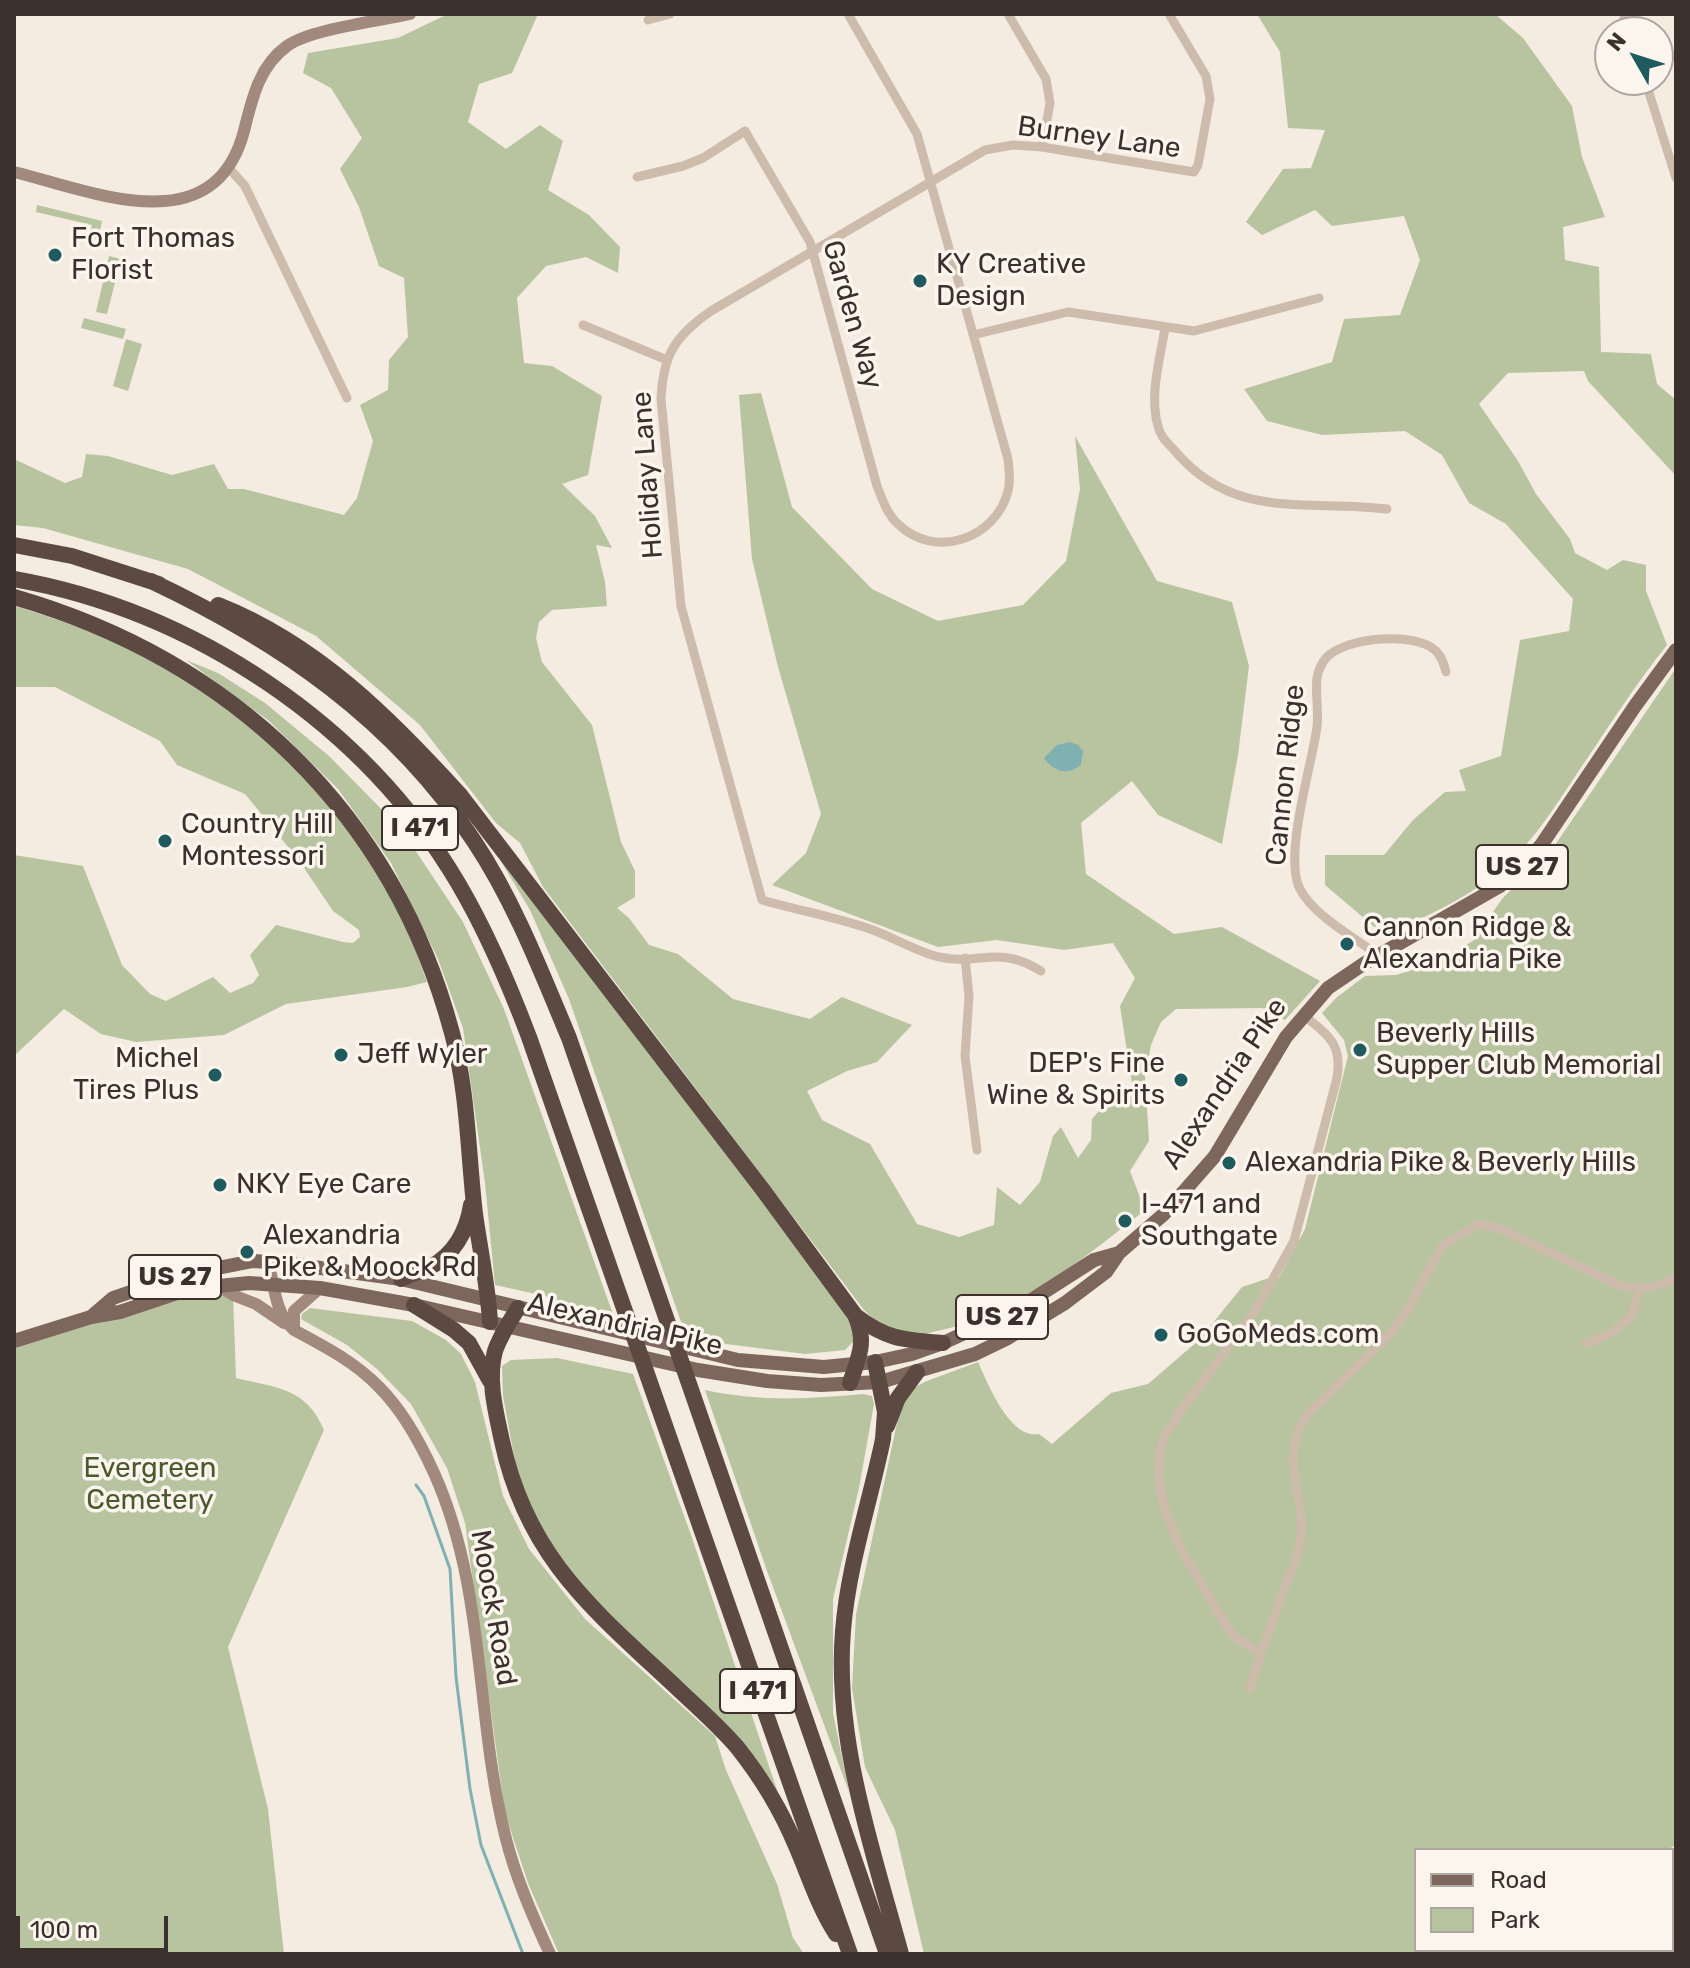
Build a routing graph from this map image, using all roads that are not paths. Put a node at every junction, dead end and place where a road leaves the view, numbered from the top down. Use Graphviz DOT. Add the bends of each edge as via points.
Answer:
graph roads {
  1 [pos="410,14"];
  2 [pos="670,14"];
  3 [pos="848,14"];
  4 [pos="1008,14"];
  5 [pos="1169,14"];
  6 [pos="648,20"];
  7 [pos="1650,96"];
  8 [pos="1042,147"];
  9 [pos="228,167"];
  10 [pos="14,172"];
  11 [pos="637,177"];
  12 [pos="1676,178"];
  13 [pos="932,181"];
  14 [pos="812,253"];
  15 [pos="1319,298"];
  16 [pos="583,325"];
  17 [pos="1165,328"];
  18 [pos="973,335"];
  19 [pos="667,360"];
  20 [pos="347,398"];
  21 [pos="1387,509"];
  22 [pos="14,545"];
  23 [pos="14,579"];
  24 [pos="151,581"];
  25 [pos="14,597"];
  26 [pos="1676,650"];
  27 [pos="1446,672"];
  28 [pos="1378,955"];
  29 [pos="965,958"];
  30 [pos="1041,971"];
  31 [pos="1303,1015"];
  32 [pos="977,1150"];
  33 [pos="473,1192"];
  34 [pos="1119,1253"];
  35 [pos="268,1262"];
  36 [pos="284,1263"];
  37 [pos="1676,1278"];
  38 [pos="401,1279"];
  39 [pos="274,1284"];
  40 [pos="217,1285"];
  41 [pos="320,1288"];
  42 [pos="1639,1289"];
  43 [pos="489,1301"];
  44 [pos="414,1305"];
  45 [pos="518,1308"];
  46 [pos="855,1315"];
  47 [pos="91,1317"];
  48 [pos="490,1322"];
  49 [pos="508,1326"];
  50 [pos="294,1330"];
  51 [pos="14,1341"];
  52 [pos="943,1343"];
  53 [pos="1586,1343"];
  54 [pos="875,1362"];
  55 [pos="856,1364"];
  56 [pos="917,1372"];
  57 [pos="880,1382"];
  58 [pos="850,1383"];
  59 [pos="493,1387"];
  60 [pos="883,1439"];
  61 [pos="1260,1653"];
  62 [pos="1250,1689"];
  63 [pos="550,1954"];
  64 [pos="849,1954"];
  65 [pos="887,1954"];
  66 [pos="901,1954"];
  1 -- 9 [label="main road" via="306,36 279,52 259,80 240,146"];
  2 -- 6 [label="street"];
  3 -- 13 [label="street" via="917,134"];
  4 -- 8 [label="street" via="1046,79 1050,103"];
  5 -- 8 [label="street, Burney Lane" via="1206,76 1210,99 1194,172"];
  7 -- 12 [label="street"];
  8 -- 13 [label="street, Burney Lane" via="985,150"];
  9 -- 10 [label="main road" via="202,190 164,203 135,202"];
  9 -- 20 [label="street" via="245,186"];
  11 -- 14 [label="street, Garden Way" via="703,158 745,131"];
  13 -- 14 [label="street, Holiday Lane"];
  13 -- 18 [label="street"];
  14 -- 18 [label="street, Garden Way" via="877,486 901,526 942,543 989,526 1009,489 1008,459"];
  14 -- 19 [label="street, Holiday Lane" via="696,322"];
  15 -- 17 [label="street" via="1207,329"];
  16 -- 19 [label="street"];
  17 -- 18 [label="street" via="1068,312"];
  17 -- 21 [label="street" via="1154,398 1157,424 1190,468 1237,495 1267,504"];
  19 -- 29 [label="street, Holiday Lane" via="661,399 681,606 762,900 869,929 936,956"];
  22 -- 24 [label="highway, I 471" via="72,556"];
  23 -- 64 [label="highway, I 471" via="90,597 173,630 296,703 382,783 456,879 488,937 529,1037"];
  24 -- 46 [label="highway" via="269,629 365,697 406,735 461,796"];
  24 -- 65 [label="highway, I 471" via="267,642 329,685 392,741 474,842 538,961"];
  25 -- 33 [label="highway" via="99,626 203,682 271,733 347,816 394,886 440,991 453,1037"];
  26 -- 28 [label="main road, Alexandria Pike / US 27" via="1520,869 1500,886"];
  27 -- 28 [label="street, Cannon Ridge" via="1436,651 1415,640 1377,640 1340,647 1327,657 1317,678 1317,722 1296,876 1312,903"];
  28 -- 31 [label="main road, Alexandria Pike / US 27" via="1328,988"];
  29 -- 30 [label="street" via="1015,957"];
  29 -- 32 [label="street" via="965,1056"];
  31 -- 34 [label="main road, Alexandria Pike / US 27" via="1215,1156 1164,1214"];
  31 -- 61 [label="street" via="1328,1035 1339,1058 1297,1235 1255,1311 1164,1437 1158,1475 1179,1545 1209,1600 1238,1639"];
  33 -- 38 [label="highway" via="469,1220 447,1256"];
  33 -- 43 [label="highway"];
  34 -- 52 [label="main road, Alexandria Pike / US 27" via="1094,1260 1019,1308"];
  34 -- 56 [label="main road, Alexandria Pike / US 27" via="1106,1272 1025,1328 975,1354"];
  35 -- 36 [label="main road, Alexandria Pike / US 27"];
  35 -- 39 [label="main road"];
  35 -- 47 [label="main road, Alexandria Pike / US 27" via="177,1276 113,1298"];
  36 -- 38 [label="main road, Alexandria Pike / US 27"];
  36 -- 39 [label="main road"];
  37 -- 42 [label="street"];
  38 -- 43 [label="main road, Alexandria Pike / US 27"];
  39 -- 40 [label="main road, Alexandria Pike / US 27"];
  39 -- 41 [label="main road, Alexandria Pike / US 27"];
  39 -- 50 [label="main road" via="278,1310"];
  40 -- 47 [label="main road, Alexandria Pike / US 27"];
  40 -- 50 [label="main road, Moock Road"];
  41 -- 44 [label="main road, Alexandria Pike / US 27"];
  41 -- 50 [label="main road" via="294,1311"];
  42 -- 53 [label="street" via="1632,1316 1610,1334"];
  42 -- 61 [label="street" via="1621,1286 1498,1228 1478,1224 1442,1246 1392,1332 1304,1418 1295,1436 1291,1458 1302,1519 1299,1547"];
  43 -- 45 [label="main road, Alexandria Pike / US 27"];
  43 -- 48 [label="highway"];
  44 -- 48 [label="main road, Alexandria Pike / US 27"];
  44 -- 59 [label="highway" via="469,1343"];
  45 -- 49 [label="highway"];
  45 -- 55 [label="main road, Alexandria Pike / US 27" via="738,1360 795,1366"];
  46 -- 52 [label="highway" via="891,1338"];
  46 -- 55 [label="highway" via="862,1331"];
  47 -- 51 [label="main road, Alexandria Pike / US 27"];
  48 -- 49 [label="main road, Alexandria Pike / US 27"];
  49 -- 58 [label="main road, Alexandria Pike / US 27" via="714,1373 821,1385"];
  49 -- 59 [label="highway" via="496,1347"];
  50 -- 63 [label="main road, Moock Road" via="380,1388 418,1440 448,1503 465,1565 505,1833"];
  52 -- 54 [label="main road, Alexandria Pike / US 27"];
  54 -- 55 [label="main road, Alexandria Pike / US 27"];
  54 -- 57 [label="highway"];
  55 -- 58 [label="highway"];
  56 -- 57 [label="main road, Alexandria Pike / US 27"];
  56 -- 60 [label="highway" via="898,1398"];
  57 -- 58 [label="main road, Alexandria Pike / US 27"];
  57 -- 60 [label="highway"];
  59 -- 64 [label="highway" via="507,1464 539,1541 570,1583 743,1756 782,1814 821,1910"];
  60 -- 66 [label="highway" via="844,1617 843,1691 853,1769"];
  61 -- 62 [label="street"];
}
